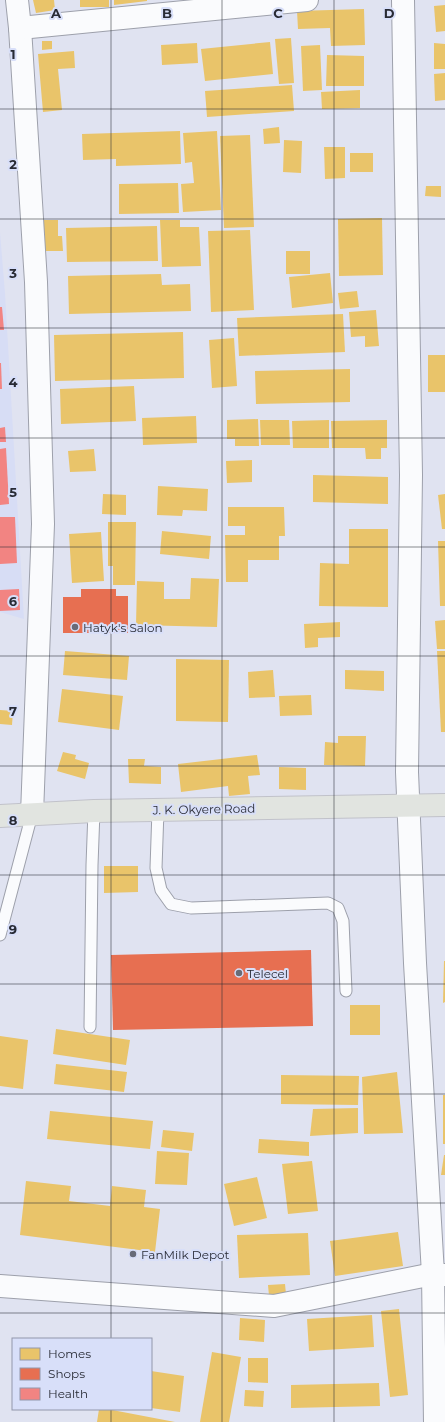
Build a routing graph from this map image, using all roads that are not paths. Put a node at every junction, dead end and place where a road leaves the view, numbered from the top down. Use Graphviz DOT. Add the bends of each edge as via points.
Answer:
graph roads {
  1 [pos="17,0"];
  2 [pos="307,0"];
  3 [pos="403,0"];
  4 [pos="20,28"];
  5 [pos="445,805"];
  6 [pos="408,806"];
  7 [pos="158,810"];
  8 [pos="94,811"];
  9 [pos="32,814"];
  10 [pos="0,816"];
  11 [pos="0,935"];
  12 [pos="346,991"];
  13 [pos="90,1027"];
  14 [pos="439,1274"];
  15 [pos="0,1286"];
  16 [pos="435,1422"];
  1 -- 4 [label="street"];
  2 -- 4 [label="street"];
  3 -- 6 [label="street" via="411,475 406,772"];
  4 -- 9 [label="street" via="36,282 43,524"];
  5 -- 6 [label="main road, J. K. Okyere Road"];
  6 -- 7 [label="main road, J. K. Okyere Road"];
  6 -- 14 [label="street" via="415,963"];
  7 -- 8 [label="main road, J. K. Okyere Road"];
  7 -- 12 [label="lane" via="156,868 161,890 171,904 191,908 328,903 338,908 343,921"];
  8 -- 9 [label="main road, J. K. Okyere Road"];
  8 -- 13 [label="lane"];
  9 -- 10 [label="main road, J. K. Okyere Road"];
  9 -- 11 [label="lane"];
  14 -- 15 [label="street" via="274,1306"];
  14 -- 16 [label="street"];
}
